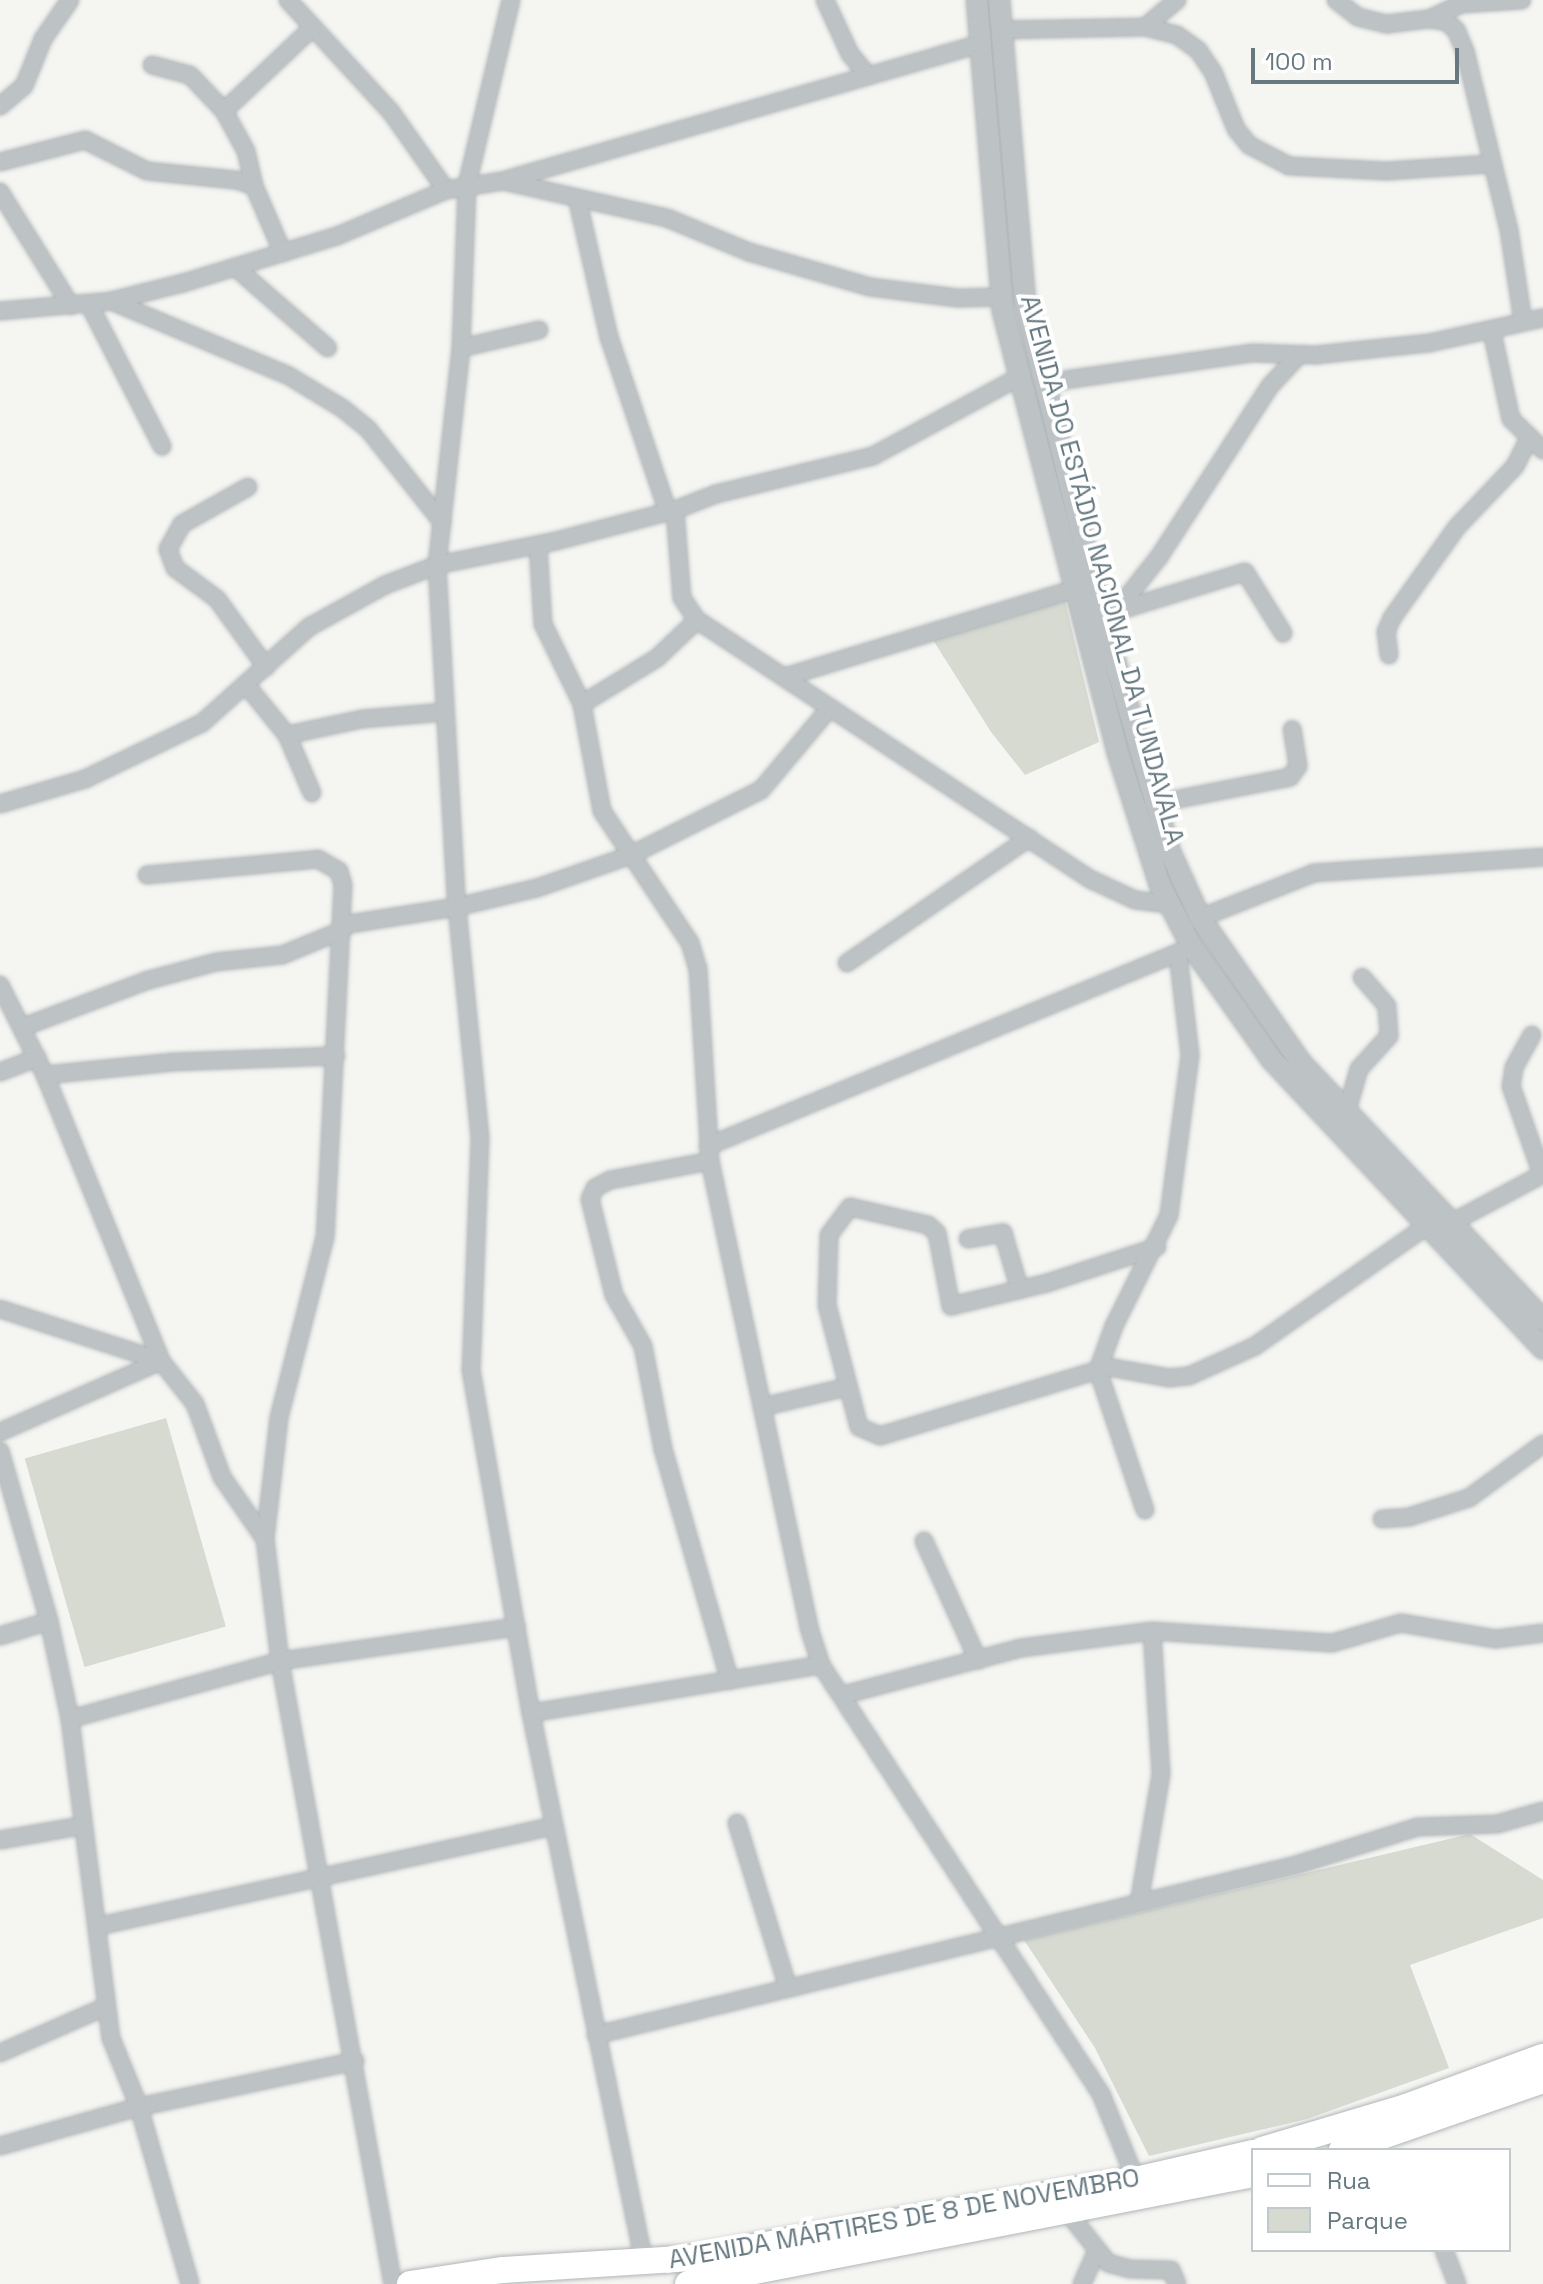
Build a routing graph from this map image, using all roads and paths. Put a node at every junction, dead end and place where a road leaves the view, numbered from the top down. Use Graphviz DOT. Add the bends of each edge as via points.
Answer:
graph roads {
  1 [pos="70,0"];
  2 [pos="288,0"];
  3 [pos="511,0"];
  4 [pos="825,0"];
  5 [pos="977,0"];
  6 [pos="999,0"];
  7 [pos="1177,0"];
  8 [pos="1336,0"];
  9 [pos="1521,0"];
  10 [pos="1429,19"];
  11 [pos="313,27"];
  12 [pos="1145,27"];
  13 [pos="1001,30"];
  14 [pos="981,44"];
  15 [pos="152,65"];
  16 [pos="867,74"];
  17 [pos="0,106"];
  18 [pos="224,111"];
  19 [pos="0,162"];
  20 [pos="1490,164"];
  21 [pos="502,181"];
  22 [pos="467,185"];
  23 [pos="254,186"];
  24 [pos="446,190"];
  25 [pos="0,192"];
  26 [pos="578,202"];
  27 [pos="283,253"];
  28 [pos="235,267"];
  29 [pos="1001,297"];
  30 [pos="111,301"];
  31 [pos="89,304"];
  32 [pos="71,306"];
  33 [pos="0,311"];
  34 [pos="1543,318"];
  35 [pos="1523,322"];
  36 [pos="539,330"];
  37 [pos="1492,332"];
  38 [pos="328,348"];
  39 [pos="461,348"];
  40 [pos="1298,356"];
  41 [pos="1019,377"];
  42 [pos="1044,383"];
  43 [pos="1528,440"];
  44 [pos="162,446"];
  45 [pos="1543,450"];
  46 [pos="248,487"];
  47 [pos="671,511"];
  48 [pos="442,522"];
  49 [pos="538,545"];
  50 [pos="437,565"];
  51 [pos="1074,589"];
  52 [pos="1109,614"];
  53 [pos="697,620"];
  54 [pos="1283,633"];
  55 [pos="1389,655"];
  56 [pos="266,667"];
  57 [pos="788,676"];
  58 [pos="247,686"];
  59 [pos="582,704"];
  60 [pos="829,709"];
  61 [pos="445,712"];
  62 [pos="1292,729"];
  63 [pos="287,735"];
  64 [pos="312,793"];
  65 [pos="0,804"];
  66 [pos="1153,804"];
  67 [pos="1029,838"];
  68 [pos="631,855"];
  69 [pos="1543,857"];
  70 [pos="147,875"];
  71 [pos="1168,904"];
  72 [pos="457,907"];
  73 [pos="1200,918"];
  74 [pos="343,927"];
  75 [pos="1185,950"];
  76 [pos="847,963"];
  77 [pos="1362,977"];
  78 [pos="0,985"];
  79 [pos="23,1027"];
  80 [pos="1532,1035"];
  81 [pos="336,1056"];
  82 [pos="37,1058"];
  83 [pos="0,1072"];
  84 [pos="45,1075"];
  85 [pos="1346,1114"];
  86 [pos="709,1153"];
  87 [pos="1542,1174"];
  88 [pos="1451,1223"];
  89 [pos="1425,1227"];
  90 [pos="968,1239"];
  91 [pos="1157,1247"];
  92 [pos="1020,1290"];
  93 [pos="0,1309"];
  94 [pos="1543,1320"];
  95 [pos="1543,1349"];
  96 [pos="161,1361"];
  97 [pos="1098,1370"];
  98 [pos="847,1387"];
  99 [pos="762,1407"];
  100 [pos="0,1432"];
  101 [pos="1543,1444"];
  102 [pos="0,1451"];
  103 [pos="1145,1510"];
  104 [pos="1382,1519"];
  105 [pos="265,1539"];
  106 [pos="924,1541"];
  107 [pos="49,1621"];
  108 [pos="517,1627"];
  109 [pos="1152,1631"];
  110 [pos="1543,1633"];
  111 [pos="0,1636"];
  112 [pos="978,1660"];
  113 [pos="280,1661"];
  114 [pos="821,1665"];
  115 [pos="730,1681"];
  116 [pos="843,1695"];
  117 [pos="531,1713"];
  118 [pos="70,1719"];
  119 [pos="1543,1811"];
  120 [pos="737,1823"];
  121 [pos="80,1826"];
  122 [pos="554,1826"];
  123 [pos="0,1840"];
  124 [pos="321,1874"];
  125 [pos="1139,1903"];
  126 [pos="99,1926"];
  127 [pos="1002,1936"];
  128 [pos="788,1988"];
  129 [pos="105,2007"];
  130 [pos="596,2035"];
  131 [pos="0,2053"];
  132 [pos="1543,2057"];
  133 [pos="355,2061"];
  134 [pos="1543,2080"];
  135 [pos="139,2107"];
  136 [pos="0,2146"];
  137 [pos="1269,2148"];
  138 [pos="1356,2148"];
  139 [pos="1251,2153"];
  140 [pos="1251,2174"];
  141 [pos="1136,2180"];
  142 [pos="1068,2213"];
  143 [pos="1097,2251"];
  144 [pos="1445,2252"];
  145 [pos="644,2262"];
  146 [pos="503,2270"];
  147 [pos="770,2276"];
  148 [pos="190,2284"];
  149 [pos="393,2284"];
  150 [pos="410,2284"];
  151 [pos="475,2284"];
  152 [pos="688,2284"];
  153 [pos="1082,2284"];
  154 [pos="1177,2284"];
  155 [pos="1457,2284"];
  1 -- 17 [label="street" via="43,39 24,86"];
  2 -- 11 [label="street"];
  3 -- 22 [label="street"];
  4 -- 16 [label="street" via="850,54"];
  5 -- 14 [label="street, AVENIDA DO ESTÁDIO NACIONAL DA TUNDAVALA"];
  6 -- 13 [label="street, AVENIDA DO ESTÁDIO NACIONAL DA TUNDAVALA"];
  7 -- 12 [label="street"];
  8 -- 10 [label="street" via="1372,23"];
  9 -- 10 [label="street" via="1461,4"];
  10 -- 20 [label="street" via="1445,21 1461,40"];
  11 -- 18 [label="street"];
  11 -- 24 [label="street" via="391,112"];
  12 -- 13 [label="street"];
  12 -- 20 [label="street" via="1177,35 1198,50 1236,129 1269,159 1319,170"];
  13 -- 42 [label="street, AVENIDA DO ESTÁDIO NACIONAL DA TUNDAVALA" via="1025,301"];
  14 -- 16 [label="street"];
  14 -- 29 [label="street, AVENIDA DO ESTÁDIO NACIONAL DA TUNDAVALA"];
  15 -- 18 [label="street" via="190,75"];
  16 -- 21 [label="street"];
  18 -- 23 [label="street" via="246,151"];
  19 -- 23 [label="street" via="85,140 147,171"];
  20 -- 35 [label="street" via="1509,230"];
  21 -- 22 [label="street"];
  21 -- 26 [label="street"];
  22 -- 24 [label="street"];
  22 -- 39 [label="street"];
  23 -- 27 [label="street"];
  24 -- 27 [label="street"];
  25 -- 32 [label="street"];
  26 -- 29 [label="street" via="667,218 749,252 870,287 957,298"];
  26 -- 47 [label="street" via="609,337"];
  27 -- 28 [label="street"];
  28 -- 30 [label="street"];
  28 -- 38 [label="street"];
  29 -- 41 [label="street, AVENIDA DO ESTÁDIO NACIONAL DA TUNDAVALA"];
  30 -- 31 [label="street"];
  30 -- 48 [label="street" via="289,376 342,408 368,429"];
  31 -- 32 [label="street"];
  31 -- 44 [label="street"];
  32 -- 33 [label="street"];
  34 -- 35 [label="street"];
  35 -- 37 [label="street"];
  36 -- 39 [label="street"];
  37 -- 40 [label="street"];
  37 -- 43 [label="street" via="1504,402"];
  39 -- 48 [label="street"];
  40 -- 42 [label="street" via="1253,353"];
  40 -- 52 [label="street" via="1270,386 1159,557"];
  41 -- 47 [label="street" via="873,456 716,494"];
  41 -- 51 [label="street, AVENIDA DO ESTÁDIO NACIONAL DA TUNDAVALA"];
  42 -- 52 [label="street, AVENIDA DO ESTÁDIO NACIONAL DA TUNDAVALA"];
  43 -- 45 [label="street"];
  43 -- 55 [label="street" via="1515,466 1457,527 1392,618 1386,632"];
  46 -- 56 [label="street" via="182,524 168,549 175,568 217,599"];
  47 -- 49 [label="street"];
  47 -- 53 [label="street" via="682,598"];
  48 -- 50 [label="street"];
  49 -- 50 [label="street"];
  49 -- 59 [label="street" via="543,624"];
  50 -- 56 [label="street" via="385,585 309,627"];
  50 -- 61 [label="street"];
  51 -- 57 [label="street"];
  51 -- 71 [label="street, AVENIDA DO ESTÁDIO NACIONAL DA TUNDAVALA" via="1130,796"];
  52 -- 54 [label="street" via="1245,572"];
  52 -- 66 [label="street, AVENIDA DO ESTÁDIO NACIONAL DA TUNDAVALA"];
  53 -- 57 [label="street"];
  53 -- 59 [label="street" via="642,670"];
  56 -- 58 [label="street"];
  57 -- 60 [label="street"];
  58 -- 63 [label="street"];
  58 -- 65 [label="street" via="202,723 145,752 85,779"];
  59 -- 68 [label="street" via="596,793"];
  60 -- 67 [label="street"];
  60 -- 68 [label="street" via="761,790"];
  61 -- 63 [label="street" via="362,719"];
  61 -- 72 [label="street"];
  62 -- 66 [label="street" via="1298,766 1290,777"];
  63 -- 64 [label="street"];
  66 -- 73 [label="street, AVENIDA DO ESTÁDIO NACIONAL DA TUNDAVALA"];
  67 -- 71 [label="street" via="1092,880 1135,900"];
  67 -- 76 [label="street"];
  68 -- 72 [label="street" via="537,888"];
  68 -- 86 [label="street" via="690,943 698,969"];
  69 -- 73 [label="street" via="1314,873"];
  70 -- 74 [label="street" via="318,859 339,871"];
  71 -- 75 [label="street, AVENIDA DO ESTÁDIO NACIONAL DA TUNDAVALA"];
  72 -- 74 [label="street"];
  72 -- 108 [label="street" via="480,1139 471,1370"];
  73 -- 85 [label="street, AVENIDA DO ESTÁDIO NACIONAL DA TUNDAVALA" via="1275,1031"];
  74 -- 79 [label="street" via="282,955 216,962 149,980"];
  74 -- 81 [label="street"];
  75 -- 86 [label="street"];
  75 -- 89 [label="street, AVENIDA DO ESTÁDIO NACIONAL DA TUNDAVALA" via="1292,1084"];
  75 -- 91 [label="street" via="1190,1055 1169,1215"];
  77 -- 85 [label="street" via="1387,1006 1389,1036 1359,1069"];
  78 -- 79 [label="street"];
  79 -- 82 [label="street"];
  80 -- 87 [label="street" via="1514,1068 1511,1086"];
  81 -- 84 [label="street" via="173,1062"];
  81 -- 105 [label="street" via="325,1237 279,1418"];
  82 -- 83 [label="street"];
  82 -- 84 [label="street"];
  84 -- 96 [label="street"];
  85 -- 88 [label="street, AVENIDA DO ESTÁDIO NACIONAL DA TUNDAVALA"];
  86 -- 99 [label="street"];
  86 -- 115 [label="street" via="610,1180 595,1188 590,1199 614,1295 643,1346 663,1449"];
  87 -- 88 [label="street"];
  88 -- 94 [label="street, AVENIDA DO ESTÁDIO NACIONAL DA TUNDAVALA"];
  89 -- 95 [label="street, AVENIDA DO ESTÁDIO NACIONAL DA TUNDAVALA"];
  89 -- 97 [label="street" via="1255,1346 1214,1367 1169,1378 1115,1367"];
  90 -- 92 [label="street" via="1003,1233"];
  91 -- 92 [label="street"];
  91 -- 97 [label="street" via="1114,1326"];
  92 -- 98 [label="street" via="951,1306 937,1233 928,1225 850,1207 831,1230 826,1272 827,1305"];
  93 -- 96 [label="street"];
  96 -- 100 [label="street"];
  96 -- 105 [label="street" via="195,1404 222,1477"];
  97 -- 98 [label="street" via="880,1436 859,1427"];
  97 -- 103 [label="street"];
  98 -- 99 [label="street"];
  99 -- 114 [label="street"];
  101 -- 104 [label="street" via="1469,1498 1409,1517"];
  102 -- 107 [label="street"];
  105 -- 113 [label="street"];
  106 -- 112 [label="street"];
  107 -- 111 [label="street"];
  107 -- 118 [label="street"];
  108 -- 113 [label="street"];
  108 -- 117 [label="street"];
  109 -- 110 [label="street" via="1332,1643 1401,1623 1496,1639"];
  109 -- 112 [label="street" via="1021,1648"];
  109 -- 125 [label="street" via="1161,1774"];
  112 -- 116 [label="street"];
  113 -- 118 [label="street"];
  113 -- 124 [label="street"];
  114 -- 115 [label="street"];
  114 -- 116 [label="street"];
  115 -- 117 [label="street"];
  116 -- 127 [label="street"];
  117 -- 122 [label="street"];
  118 -- 121 [label="street"];
  119 -- 125 [label="street" via="1497,1824 1417,1827 1296,1865"];
  120 -- 128 [label="street"];
  121 -- 123 [label="street"];
  121 -- 126 [label="street"];
  122 -- 124 [label="street"];
  122 -- 130 [label="street"];
  124 -- 126 [label="street"];
  124 -- 133 [label="street"];
  125 -- 127 [label="street"];
  126 -- 129 [label="street"];
  127 -- 128 [label="street"];
  127 -- 141 [label="street" via="1101,2094"];
  128 -- 130 [label="street"];
  129 -- 131 [label="street"];
  129 -- 135 [label="street" via="111,2038"];
  130 -- 145 [label="street"];
  132 -- 137 [label="main road" via="1376,2117"];
  133 -- 135 [label="street"];
  133 -- 149 [label="street" via="368,2164"];
  134 -- 138 [label="main road"];
  135 -- 136 [label="street"];
  135 -- 148 [label="street"];
  139 -- 141 [label="main road, AVENIDA MÁRTIRES DE 8 DE NOVEMBRO"];
  140 -- 142 [label="main road, AVENIDA MÁRTIRES DE 8 DE NOVEMBRO"];
  141 -- 145 [label="main road, AVENIDA MÁRTIRES DE 8 DE NOVEMBRO" via="769,2246"];
  142 -- 143 [label="street"];
  142 -- 147 [label="main road, AVENIDA MÁRTIRES DE 8 DE NOVEMBRO"];
  143 -- 153 [label="street"];
  143 -- 154 [label="street" via="1117,2267 1171,2270"];
  144 -- 155 [label="street"];
  145 -- 146 [label="main road, AVENIDA MÁRTIRES DE 8 DE NOVEMBRO"];
  146 -- 150 [label="main road, AVENIDA MÁRTIRES DE 8 DE NOVEMBRO"];
  146 -- 151 [label="main road"];
  147 -- 152 [label="main road, AVENIDA MÁRTIRES DE 8 DE NOVEMBRO"];
}
